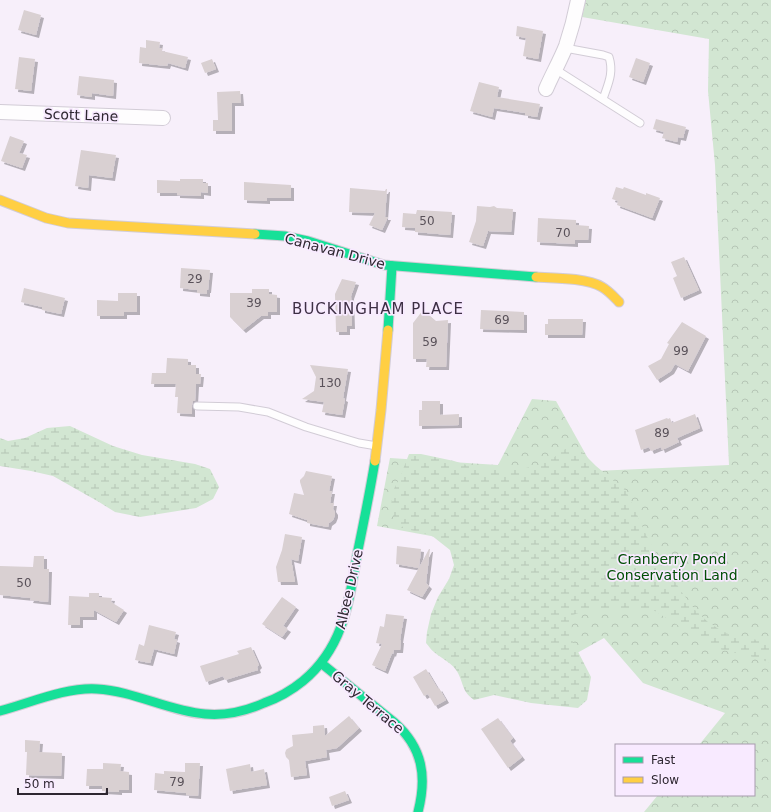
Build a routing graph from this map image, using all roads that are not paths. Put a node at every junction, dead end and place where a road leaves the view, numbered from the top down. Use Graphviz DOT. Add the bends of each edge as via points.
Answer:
graph roads {
  1 [pos="578,0"];
  2 [pos="565,48"];
  3 [pos="555,69"];
  4 [pos="546,89"];
  5 [pos="603,99"];
  6 [pos="0,112"];
  7 [pos="163,118"];
  8 [pos="640,123"];
  9 [pos="0,200"];
  10 [pos="392,266"];
  11 [pos="619,302"];
  12 [pos="197,406"];
  13 [pos="377,446"];
  14 [pos="321,663"];
  15 [pos="0,711"];
  16 [pos="418,812"];
  1 -- 2 [label="street"];
  2 -- 3 [label="street"];
  2 -- 5 [label="lane" via="609,57 611,76"];
  3 -- 4 [label="street"];
  3 -- 5 [label="lane"];
  5 -- 8 [label="lane"];
  6 -- 7 [label="street, Scott Lane"];
  9 -- 10 [label="street, Canavan Drive" via="60,222 285,236 319,244 376,264"];
  10 -- 11 [label="street, Canavan Drive" via="588,281 603,286"];
  10 -- 13 [label="street, Albee Drive"];
  12 -- 13 [label="lane" via="240,407 268,412 306,427"];
  13 -- 14 [label="street, Albee Drive" via="346,614 331,649"];
  14 -- 15 [label="street, Albee Drive" via="282,695 254,707 233,712 192,713 117,693 90,689 74,690"];
  14 -- 16 [label="street, Gray Terrace" via="397,724 413,743 420,760 423,778"];
}
